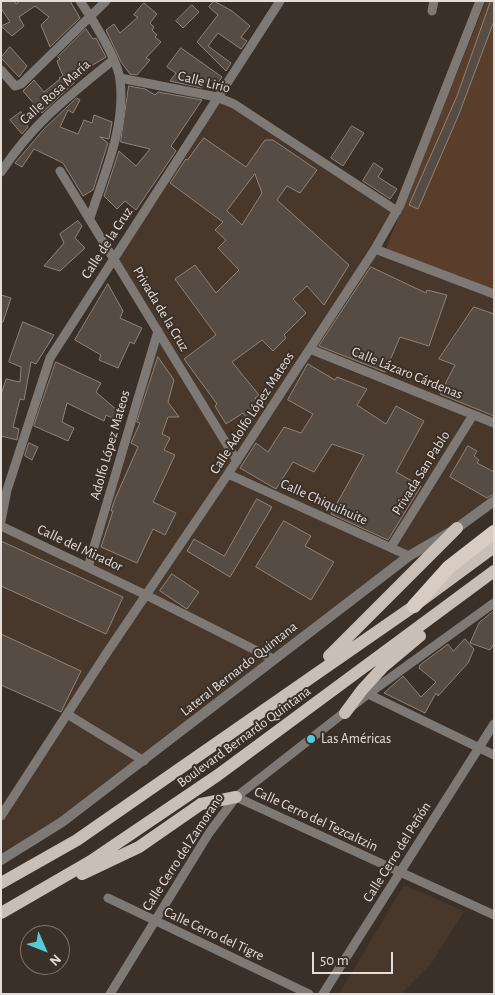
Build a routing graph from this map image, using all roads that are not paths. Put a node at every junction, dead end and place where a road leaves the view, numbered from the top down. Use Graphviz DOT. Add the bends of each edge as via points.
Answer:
graph roads {
  1 [pos="80,1"];
  2 [pos="106,1"];
  3 [pos="280,1"];
  4 [pos="434,1"];
  5 [pos="480,1"];
  6 [pos="432,11"];
  7 [pos="91,16"];
  8 [pos="113,60"];
  9 [pos="1,70"];
  10 [pos="120,78"];
  11 [pos="217,97"];
  12 [pos="60,171"];
  13 [pos="1,172"];
  14 [pos="397,211"];
  15 [pos="90,218"];
  16 [pos="375,249"];
  17 [pos="114,258"];
  18 [pos="494,294"];
  19 [pos="158,331"];
  20 [pos="310,349"];
  21 [pos="474,415"];
  22 [pos="494,423"];
  23 [pos="237,461"];
  24 [pos="228,474"];
  25 [pos="4,489"];
  26 [pos="494,501"];
  27 [pos="1,521"];
  28 [pos="1,526"];
  29 [pos="457,528"];
  30 [pos="494,532"];
  31 [pos="391,546"];
  32 [pos="494,547"];
  33 [pos="409,556"];
  34 [pos="88,567"];
  35 [pos="494,571"];
  36 [pos="146,595"];
  37 [pos="494,603"];
  38 [pos="414,606"];
  39 [pos="446,608"];
  40 [pos="274,659"];
  41 [pos="308,678"];
  42 [pos="368,694"];
  43 [pos="345,713"];
  44 [pos="67,714"];
  45 [pos="494,724"];
  46 [pos="479,748"];
  47 [pos="494,754"];
  48 [pos="144,761"];
  49 [pos="236,797"];
  50 [pos="1,816"];
  51 [pos="1,860"];
  52 [pos="400,873"];
  53 [pos="1,884"];
  54 [pos="42,889"];
  55 [pos="108,898"];
  56 [pos="1,913"];
  57 [pos="494,915"];
  58 [pos="154,921"];
  59 [pos="110,994"];
  60 [pos="309,994"];
  61 [pos="323,994"];
  1 -- 7 [label="street"];
  2 -- 7 [label="street"];
  3 -- 11 [label="street, Calle de la Cruz"];
  4 -- 6 [label="street"];
  5 -- 14 [label="street, Calle Adolfo López Mateos"];
  7 -- 8 [label="street"];
  7 -- 9 [label="street" via="21,84 16,86"];
  8 -- 10 [label="street"];
  8 -- 13 [label="street, Calle Rosa María" via="48,113 20,143"];
  10 -- 11 [label="street, Calle Lirio"];
  10 -- 15 [label="street" via="118,132"];
  11 -- 14 [label="street, Calle Lirio" via="234,104"];
  11 -- 17 [label="street, Calle de la Cruz"];
  12 -- 15 [label="street, Privada de la Cruz"];
  14 -- 16 [label="street, Calle Adolfo López Mateos"];
  15 -- 17 [label="street, Privada de la Cruz"];
  16 -- 18 [label="street"];
  16 -- 20 [label="street, Calle Adolfo López Mateos"];
  17 -- 19 [label="street, Privada de la Cruz"];
  17 -- 25 [label="street, Calle de la Cruz" via="50,358"];
  19 -- 23 [label="street, Privada de la Cruz"];
  19 -- 34 [label="street, Adolfo López Mateos"];
  20 -- 21 [label="street, Calle Lázaro Cárdenas"];
  20 -- 23 [label="street, Calle Adolfo López Mateos"];
  21 -- 22 [label="street, Calle Lázaro Cárdenas"];
  21 -- 31 [label="street, Privada San Pablo"];
  23 -- 24 [label="street, Calle Adolfo López Mateos"];
  24 -- 31 [label="street, Calle Chiquihuite"];
  24 -- 36 [label="street, Calle Adolfo López Mateos"];
  25 -- 27 [label="street, Calle de la Cruz"];
  26 -- 29 [label="street, Lateral Bernardo Quintana"];
  28 -- 34 [label="street, Calle del Mirador"];
  29 -- 33 [label="street, Lateral Bernardo Quintana"];
  29 -- 41 [label="main road"];
  30 -- 38 [label="highway" via="449,567"];
  31 -- 33 [label="street, Calle Chiquihuite"];
  32 -- 38 [label="main road, Boulevard Bernardo Quintana"];
  33 -- 40 [label="street, Lateral Bernardo Quintana"];
  34 -- 36 [label="street, Calle del Mirador"];
  35 -- 39 [label="main road, Boulevard Bernardo Quintana"];
  36 -- 40 [label="street, Calle del Mirador"];
  36 -- 44 [label="street, Calle Adolfo López Mateos"];
  37 -- 42 [label="street, Calle Cerro del Zamorano"];
  38 -- 41 [label="main road, Boulevard Bernardo Quintana"];
  39 -- 43 [label="main road" via="384,667"];
  39 -- 54 [label="main road, Boulevard Bernardo Quintana" via="218,775 91,861"];
  40 -- 48 [label="street, Lateral Bernardo Quintana"];
  41 -- 53 [label="main road, Boulevard Bernardo Quintana" via="77,840"];
  42 -- 43 [label="street, Calle Cerro del Zamorano"];
  42 -- 46 [label="street"];
  43 -- 49 [label="street, Calle Cerro del Zamorano"];
  44 -- 48 [label="street"];
  44 -- 50 [label="street, Calle Adolfo López Mateos"];
  45 -- 46 [label="street, Calle Cerro del Peñón"];
  46 -- 47 [label="street"];
  46 -- 52 [label="street, Calle Cerro del Peñón"];
  48 -- 51 [label="street, Lateral Bernardo Quintana" via="62,822"];
  49 -- 52 [label="street, Calle Cerro del Tezcaltzin"];
  49 -- 54 [label="main road" via="201,804 139,847"];
  49 -- 58 [label="street, Calle Cerro del Zamorano" via="209,833"];
  52 -- 57 [label="street, Calle Cerro del Tezcaltzin"];
  52 -- 61 [label="street, Calle Cerro del Peñón"];
  54 -- 56 [label="main road, Boulevard Bernardo Quintana"];
  55 -- 58 [label="street, Calle Cerro del Tigre"];
  58 -- 59 [label="street, Calle Cerro del Zamorano"];
  58 -- 60 [label="street, Calle Cerro del Tigre"];
}
